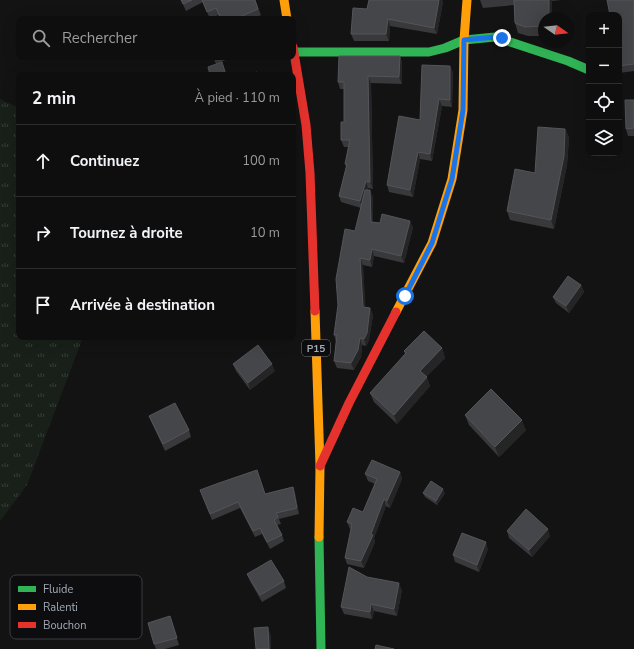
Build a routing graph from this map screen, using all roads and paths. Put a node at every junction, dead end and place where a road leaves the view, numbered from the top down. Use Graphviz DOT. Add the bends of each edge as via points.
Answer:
graph roads {
  1 [pos="284,0"];
  2 [pos="467,0"];
  3 [pos="287,16"];
  4 [pos="464,40"];
  5 [pos="296,50"];
  6 [pos="295,60"];
  7 [pos="586,69"];
  8 [pos="320,466"];
  9 [pos="321,649"];
  1 -- 3 [label="main road"];
  2 -- 4 [label="main road"];
  4 -- 5 [label="main road" via="429,52"];
  4 -- 7 [label="main road" via="502,38"];
  4 -- 8 [label="main road" via="463,110 452,179 442,214 432,243 349,403"];
  6 -- 8 [label="main road, P15" via="306,125 310,173"];
  8 -- 9 [label="main road, P15"];
}
